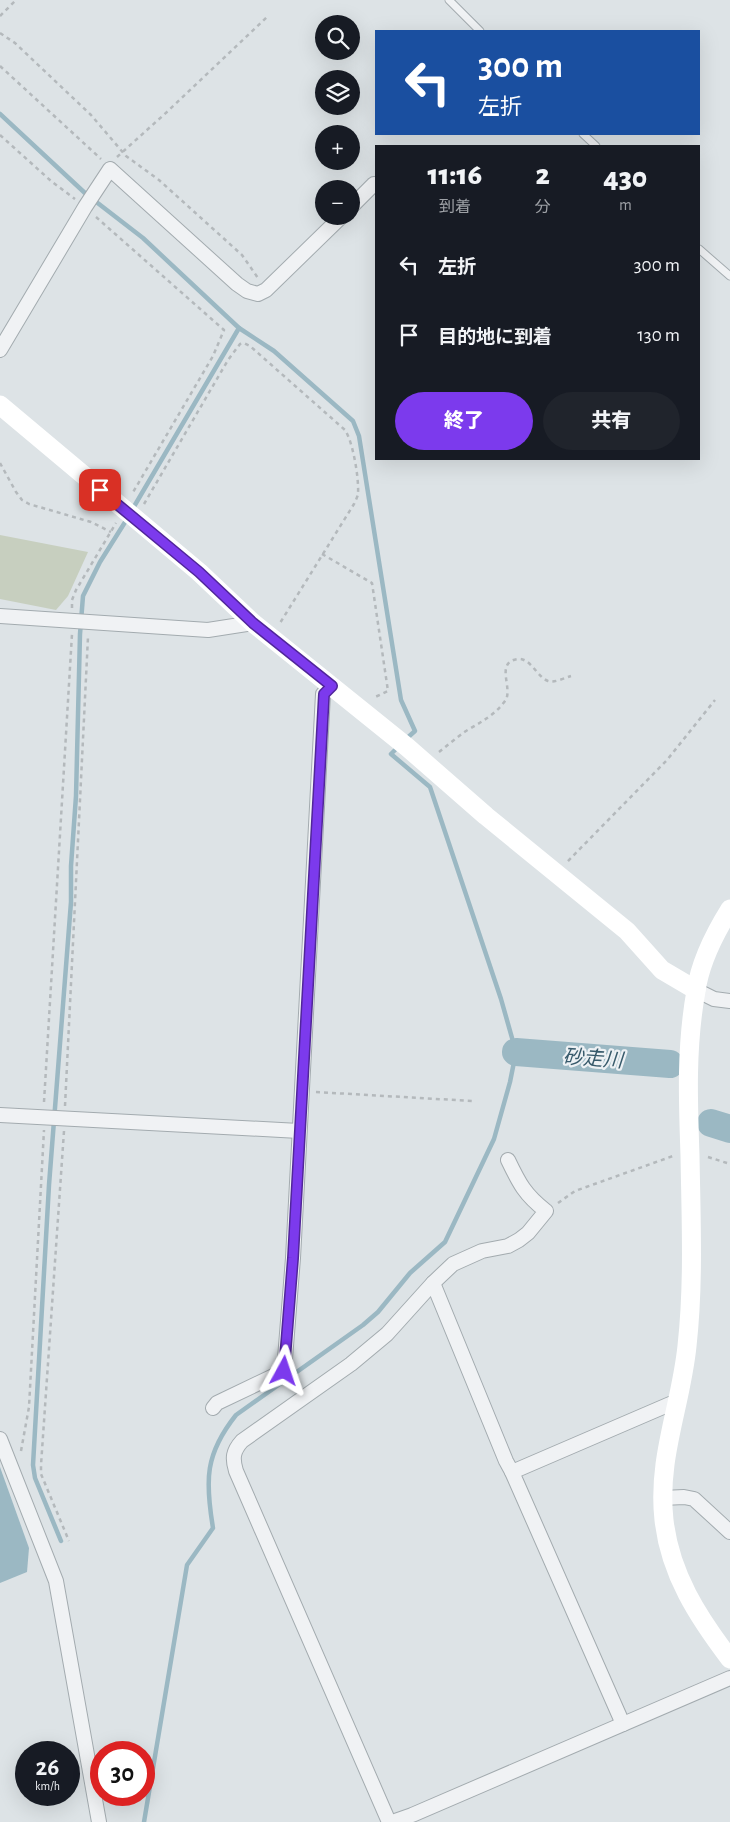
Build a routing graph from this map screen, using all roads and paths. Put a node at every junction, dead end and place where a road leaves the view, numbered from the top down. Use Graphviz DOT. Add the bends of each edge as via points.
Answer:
graph roads {
  1 [pos="16,0"];
  2 [pos="449,0"];
  3 [pos="0,16"];
  4 [pos="268,16"];
  5 [pos="479,30"];
  6 [pos="0,33"];
  7 [pos="0,66"];
  8 [pos="0,135"];
  9 [pos="584,135"];
  10 [pos="595,145"];
  11 [pos="123,152"];
  12 [pos="109,168"];
  13 [pos="374,184"];
  14 [pos="360,198"];
  15 [pos="85,207"];
  16 [pos="333,225"];
  17 [pos="700,250"];
  18 [pos="730,276"];
  19 [pos="266,290"];
  20 [pos="0,350"];
  21 [pos="0,405"];
  22 [pos="0,463"];
  23 [pos="129,513"];
  24 [pos="111,532"];
  25 [pos="322,554"];
  26 [pos="0,616"];
  27 [pos="81,622"];
  28 [pos="253,623"];
  29 [pos="269,636"];
  30 [pos="571,676"];
  31 [pos="332,686"];
  32 [pos="372,698"];
  33 [pos="715,700"];
  34 [pos="425,763"];
  35 [pos="557,872"];
  36 [pos="730,909"];
  37 [pos="696,990"];
  38 [pos="730,1001"];
  39 [pos="301,1092"];
  40 [pos="472,1102"];
  41 [pos="0,1115"];
  42 [pos="45,1117"];
  43 [pos="62,1118"];
  44 [pos="299,1130"];
  45 [pos="690,1152"];
  46 [pos="508,1160"];
  47 [pos="730,1164"];
  48 [pos="546,1211"];
  49 [pos="433,1283"];
  50 [pos="677,1401"];
  51 [pos="213,1408"];
  52 [pos="0,1439"];
  53 [pos="13,1471"];
  54 [pos="512,1472"];
  55 [pos="663,1498"];
  56 [pos="729,1530"];
  57 [pos="69,1541"];
  58 [pos="730,1659"];
  59 [pos="730,1678"];
  60 [pos="623,1724"];
  61 [pos="98,1822"];
  62 [pos="391,1822"];
  1 -- 3 [label="path"];
  2 -- 5 [label="lane"];
  4 -- 11 [label="path"];
  6 -- 11 [label="path" via="15,43 91,115"];
  7 -- 12 [label="path"];
  8 -- 15 [label="path"];
  9 -- 10 [label="lane"];
  11 -- 12 [label="path"];
  11 -- 19 [label="path" via="242,255"];
  12 -- 15 [label="street"];
  12 -- 19 [label="street" via="237,284 258,294"];
  13 -- 14 [label="street"];
  15 -- 20 [label="street"];
  15 -- 23 [label="path" via="224,330 132,493"];
  16 -- 19 [label="street"];
  17 -- 18 [label="lane"];
  21 -- 23 [label="street"];
  22 -- 24 [label="path" via="22,500 91,522"];
  23 -- 24 [label="path"];
  23 -- 25 [label="path" via="145,504 228,360 244,342 349,436 358,495"];
  23 -- 28 [label="street"];
  24 -- 27 [label="path" via="72,600"];
  25 -- 29 [label="path"];
  25 -- 32 [label="path" via="372,583 388,691"];
  26 -- 27 [label="street"];
  27 -- 28 [label="street" via="208,630"];
  27 -- 42 [label="path"];
  27 -- 43 [label="path"];
  28 -- 29 [label="street"];
  29 -- 31 [label="street"];
  30 -- 34 [label="path" via="548,681 526,661 512,661 505,670 508,697 504,702 492,716"];
  31 -- 34 [label="street"];
  31 -- 39 [label="street" via="324,694"];
  33 -- 35 [label="path" via="667,760"];
  34 -- 35 [label="street"];
  35 -- 37 [label="street" via="626,930 662,970"];
  36 -- 37 [label="street" via="708,953"];
  37 -- 38 [label="street" via="714,999"];
  37 -- 45 [label="street" via="688,1066"];
  39 -- 40 [label="path"];
  39 -- 44 [label="street"];
  41 -- 42 [label="street"];
  42 -- 43 [label="street"];
  42 -- 53 [label="path" via="29,1407 23,1443"];
  43 -- 44 [label="street"];
  43 -- 57 [label="path" via="41,1474"];
  44 -- 51 [label="street" via="287,1376 217,1403"];
  45 -- 47 [label="path"];
  45 -- 48 [label="path" via="575,1191"];
  45 -- 50 [label="street" via="692,1253 688,1338"];
  46 -- 48 [label="street" via="531,1200"];
  48 -- 49 [label="street" via="519,1240 453,1264"];
  49 -- 54 [label="street"];
  49 -- 62 [label="street" via="387,1334 351,1364 242,1441 233,1456 236,1470"];
  50 -- 54 [label="street"];
  50 -- 55 [label="street" via="663,1472"];
  52 -- 53 [label="street"];
  53 -- 61 [label="street" via="56,1581"];
  54 -- 60 [label="street"];
  55 -- 56 [label="street" via="694,1499"];
  55 -- 58 [label="street" via="664,1520 676,1571 697,1614"];
  59 -- 60 [label="street"];
  60 -- 62 [label="street"];
}
